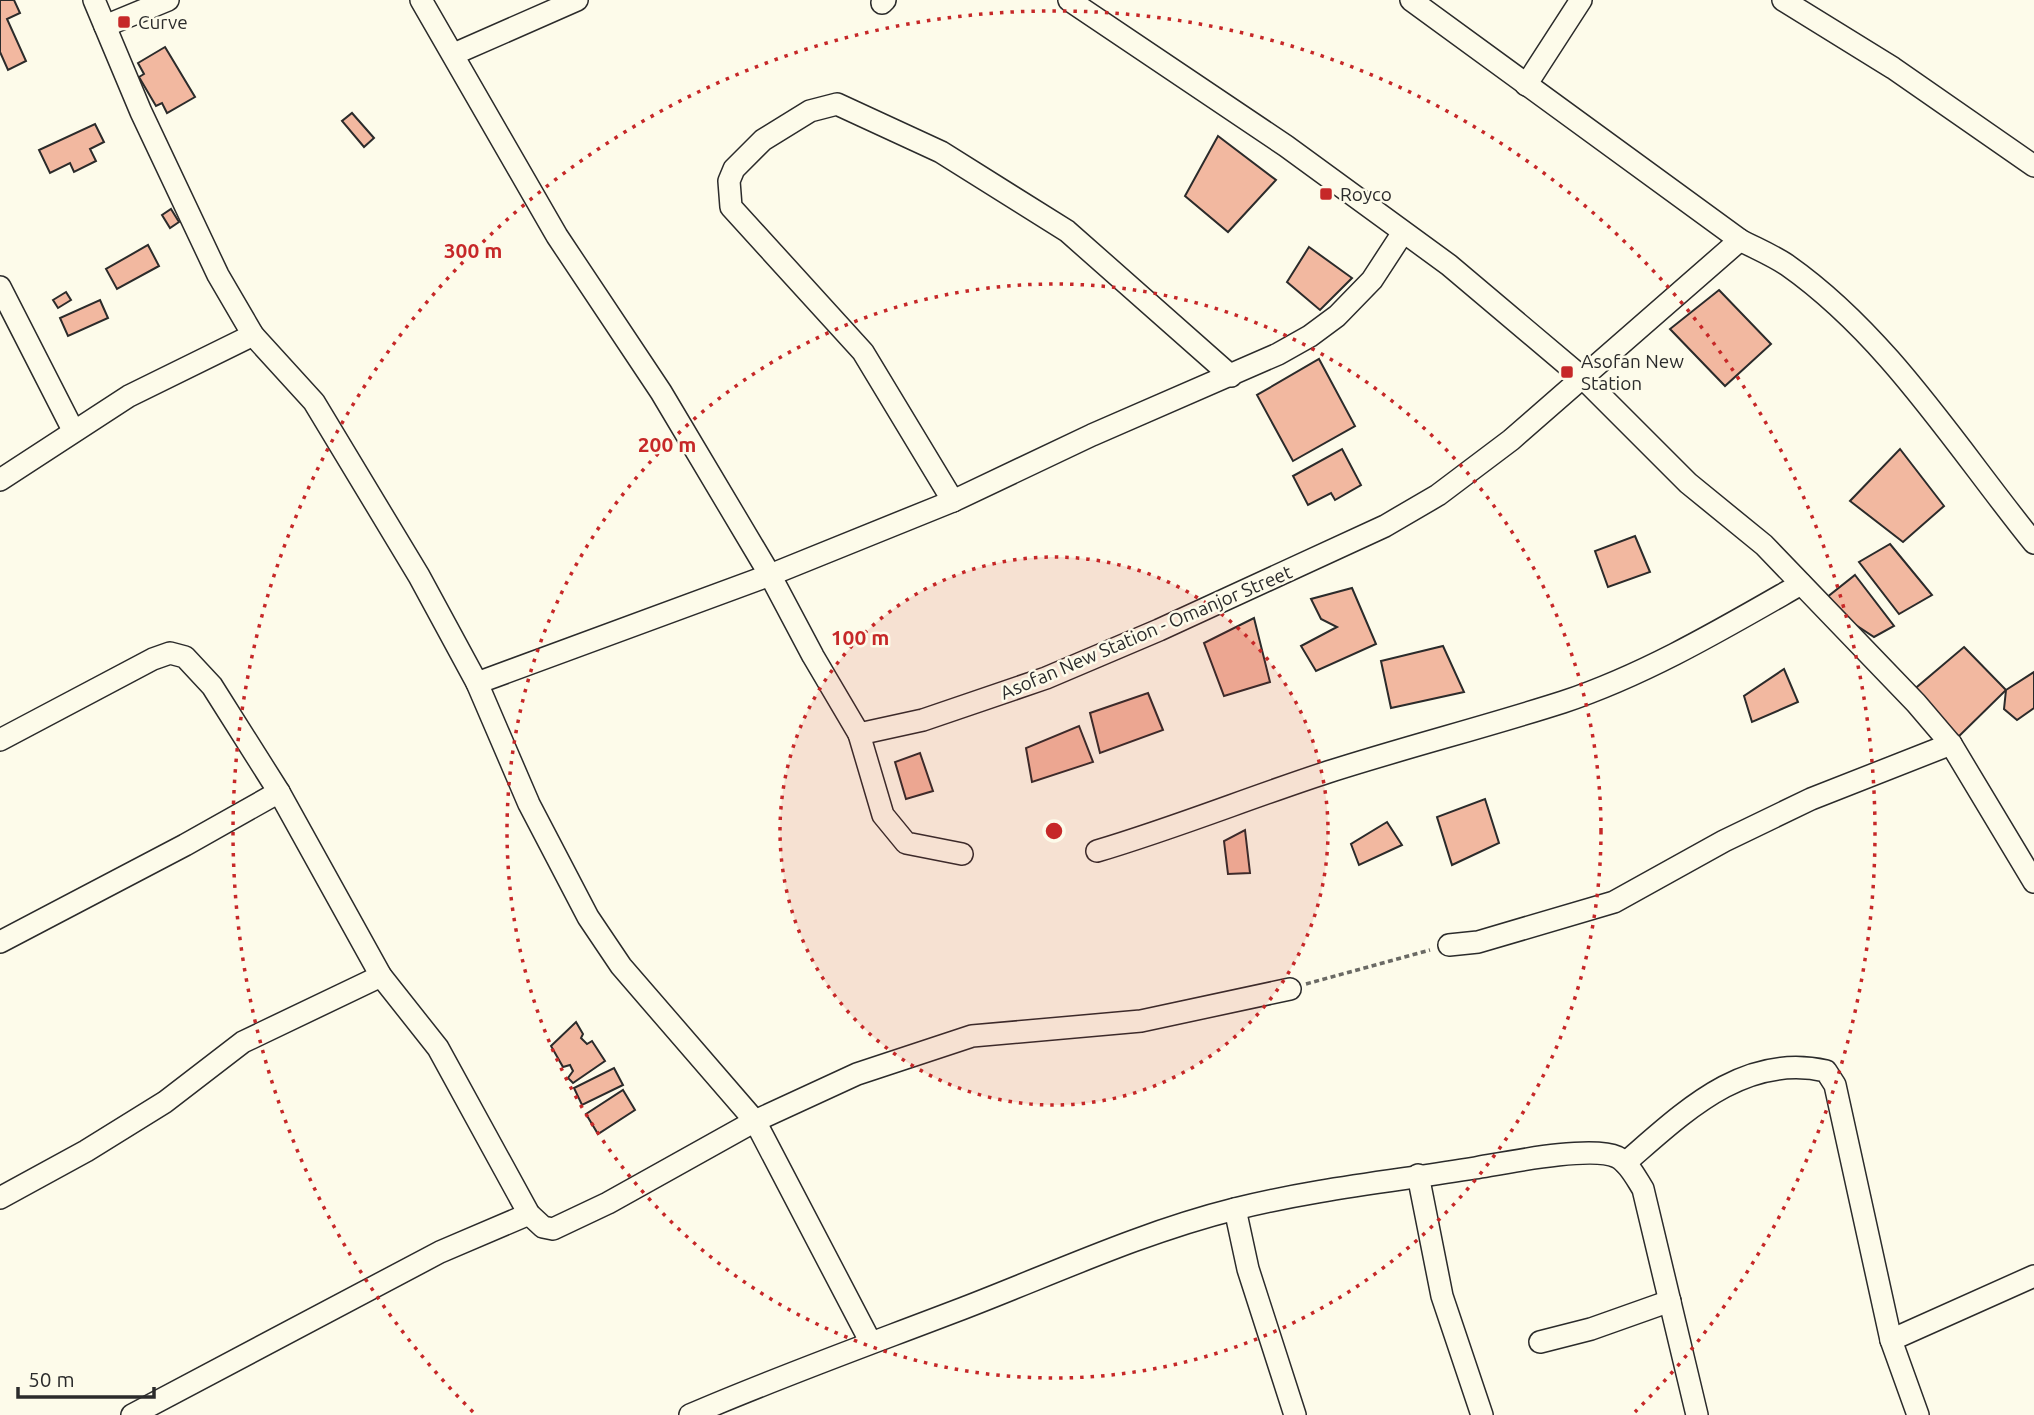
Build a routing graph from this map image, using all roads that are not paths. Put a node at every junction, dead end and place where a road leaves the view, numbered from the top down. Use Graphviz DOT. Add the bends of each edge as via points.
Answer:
graph roads {
  1 [pos="93,0"];
  2 [pos="169,0"];
  3 [pos="421,0"];
  4 [pos="577,0"];
  5 [pos="1069,0"];
  6 [pos="1411,0"];
  7 [pos="1581,0"];
  8 [pos="1783,0"];
  9 [pos="105,26"];
  10 [pos="454,54"];
  11 [pos="1526,85"];
  12 [pos="2034,166"];
  13 [pos="1402,234"];
  14 [pos="1740,240"];
  15 [pos="0,287"];
  16 [pos="253,335"];
  17 [pos="1231,376"];
  18 [pos="1584,379"];
  19 [pos="73,430"];
  20 [pos="0,480"];
  21 [pos="953,501"];
  22 [pos="2034,543"];
  23 [pos="770,575"];
  24 [pos="1801,584"];
  25 [pos="477,683"];
  26 [pos="859,734"];
  27 [pos="0,740"];
  28 [pos="1951,744"];
  29 [pos="279,792"];
  30 [pos="1097,851"];
  31 [pos="962,853"];
  32 [pos="2034,883"];
  33 [pos="0,942"];
  34 [pos="1449,945"];
  35 [pos="381,976"];
  36 [pos="1290,989"];
  37 [pos="755,1121"];
  38 [pos="1625,1163"];
  39 [pos="1418,1175"];
  40 [pos="0,1198"];
  41 [pos="1235,1209"];
  42 [pos="528,1214"];
  43 [pos="2034,1276"];
  44 [pos="1670,1301"];
  45 [pos="870,1340"];
  46 [pos="1891,1340"];
  47 [pos="1540,1342"];
  48 [pos="132,1415"];
  49 [pos="690,1415"];
  50 [pos="1295,1415"];
  51 [pos="1482,1415"];
  52 [pos="1697,1415"];
  53 [pos="1918,1415"];
  1 -- 9 [label="street"];
  2 -- 9 [label="street"];
  3 -- 10 [label="street"];
  4 -- 10 [label="street"];
  5 -- 13 [label="street" via="1286,146"];
  6 -- 11 [label="street"];
  7 -- 11 [label="street"];
  8 -- 12 [label="street" via="1893,68"];
  9 -- 16 [label="street" via="218,275"];
  10 -- 23 [label="street" via="557,236 661,393"];
  11 -- 14 [label="street"];
  13 -- 17 [label="street" via="1372,280 1338,316 1310,337"];
  13 -- 18 [label="street" via="1460,274"];
  14 -- 18 [label="street, Asofan New Station - Omanjor Street" via="1622,340"];
  14 -- 22 [label="street" via="1785,263 1870,339"];
  15 -- 19 [label="street"];
  16 -- 19 [label="street" via="173,372"];
  16 -- 25 [label="street" via="314,402"];
  17 -- 21 [label="street"];
  17 -- 21 [label="street" via="1067,231 992,182 941,152 837,104 810,111 763,140 734,169 729,181 732,207 863,352"];
  18 -- 24 [label="street" via="1688,483 1764,545"];
  18 -- 26 [label="street, Asofan New Station - Omanjor Street" via="1456,482 1385,526 1046,678 923,720"];
  19 -- 20 [label="street"];
  21 -- 23 [label="street"];
  23 -- 25 [label="street"];
  23 -- 26 [label="street"];
  24 -- 28 [label="street"];
  24 -- 30 [label="street" via="1700,642 1564,702 1378,756"];
  25 -- 37 [label="street" via="529,804 588,917 621,965"];
  26 -- 31 [label="street" via="883,816 906,843"];
  27 -- 29 [label="street" via="170,653 185,657 212,686"];
  28 -- 32 [label="street"];
  28 -- 34 [label="street" via="1811,799 1614,902 1478,942"];
  29 -- 33 [label="street"];
  29 -- 35 [label="street"];
  35 -- 40 [label="street" via="243,1042 165,1102"];
  35 -- 42 [label="street" via="438,1048"];
  36 -- 37 [label="street" via="1141,1021 972,1036 857,1074"];
  37 -- 42 [label="street" via="553,1229"];
  37 -- 45 [label="street"];
  38 -- 39 [label="street" via="1608,1154 1575,1155"];
  38 -- 44 [label="street" via="1643,1189"];
  38 -- 46 [label="street" via="1723,1085 1754,1074 1808,1067 1826,1070 1835,1085"];
  39 -- 41 [label="street"];
  39 -- 51 [label="street" via="1442,1296"];
  41 -- 45 [label="street" via="1157,1233"];
  41 -- 50 [label="street" via="1248,1269"];
  42 -- 48 [label="street" via="440,1252"];
  43 -- 46 [label="street"];
  44 -- 47 [label="street"];
  44 -- 52 [label="street"];
  45 -- 49 [label="street"];
  46 -- 53 [label="street"];
}
